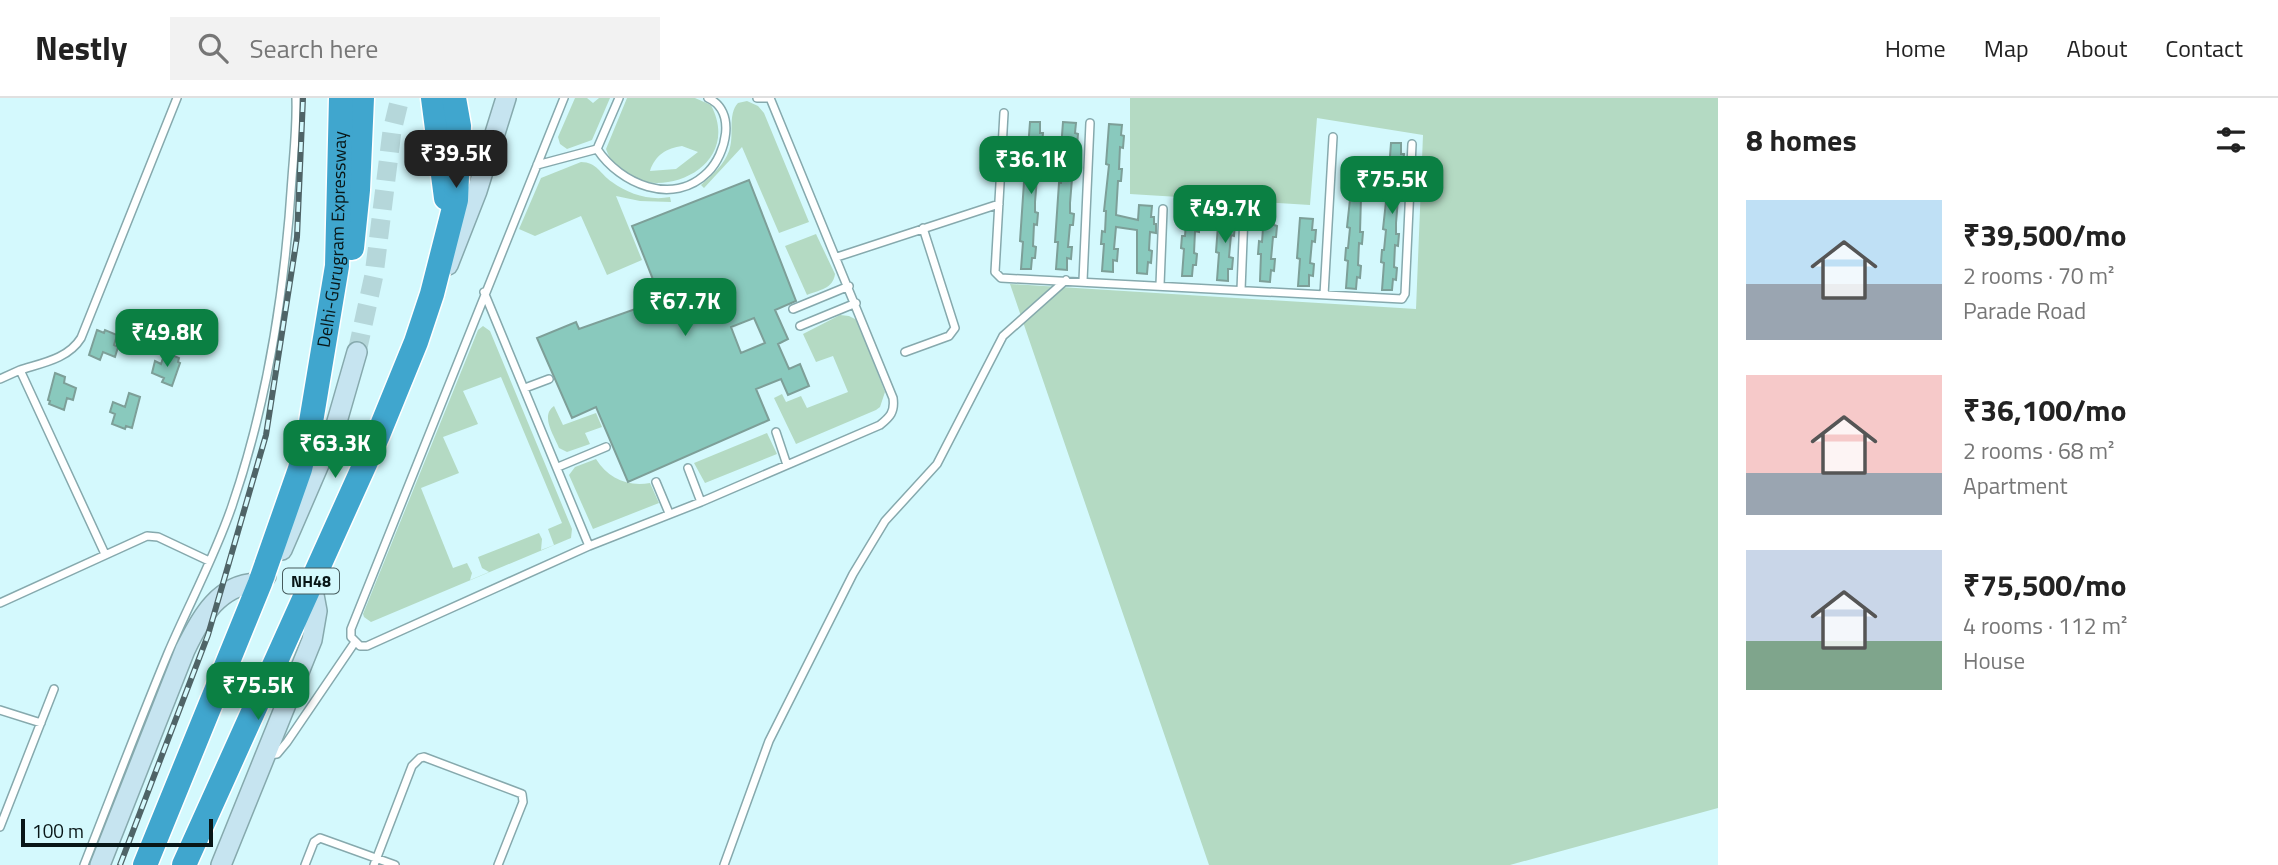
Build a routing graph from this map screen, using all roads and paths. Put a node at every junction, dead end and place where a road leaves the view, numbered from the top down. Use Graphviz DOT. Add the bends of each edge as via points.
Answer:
graph roads {
  1 [pos="177,98"];
  2 [pos="296,98"];
  3 [pos="341,98"];
  4 [pos="362,98"];
  5 [pos="433,98"];
  6 [pos="454,98"];
  7 [pos="506,98"];
  8 [pos="564,98"];
  9 [pos="619,98"];
  10 [pos="708,98"];
  11 [pos="757,98"];
  12 [pos="769,98"];
  13 [pos="721,100"];
  14 [pos="1004,113"];
  15 [pos="1090,123"];
  16 [pos="1333,137"];
  17 [pos="1412,144"];
  18 [pos="597,149"];
  19 [pos="537,164"];
  20 [pos="999,204"];
  21 [pos="1163,209"];
  22 [pos="1244,214"];
  23 [pos="452,218"];
  24 [pos="923,228"];
  25 [pos="836,257"];
  26 [pos="1066,279"];
  27 [pos="1083,281"];
  28 [pos="1160,285"];
  29 [pos="849,286"];
  30 [pos="1241,290"];
  31 [pos="484,292"];
  32 [pos="432,294"];
  33 [pos="1324,295"];
  34 [pos="856,303"];
  35 [pos="793,309"];
  36 [pos="800,326"];
  37 [pos="357,352"];
  38 [pos="905,352"];
  39 [pos="20,370"];
  40 [pos="321,370"];
  41 [pos="0,379"];
  42 [pos="549,379"];
  43 [pos="524,388"];
  44 [pos="776,432"];
  45 [pos="606,447"];
  46 [pos="787,465"];
  47 [pos="558,467"];
  48 [pos="688,468"];
  49 [pos="656,482"];
  50 [pos="701,502"];
  51 [pos="669,513"];
  52 [pos="589,546"];
  53 [pos="105,554"];
  54 [pos="209,561"];
  55 [pos="311,579"];
  56 [pos="260,583"];
  57 [pos="0,603"];
  58 [pos="355,642"];
  59 [pos="54,689"];
  60 [pos="0,710"];
  61 [pos="41,723"];
  62 [pos="267,755"];
  63 [pos="0,827"];
  64 [pos="375,862"];
  65 [pos="84,865"];
  66 [pos="100,865"];
  67 [pos="145,865"];
  68 [pos="184,865"];
  69 [pos="222,865"];
  70 [pos="305,865"];
  71 [pos="394,865"];
  72 [pos="498,865"];
  73 [pos="724,865"];
  1 -- 39 [label="lane" via="81,338 64,355"];
  2 -- 54 [label="lane" via="289,225 265,391 235,497"];
  3 -- 40 [label="highway, Delhi-Gurugram Expressway / NH48" via="337,266"];
  4 -- 40 [label="highway" via="349,263"];
  5 -- 23 [label="highway"];
  6 -- 23 [label="highway, NH48" via="459,158"];
  7 -- 32 [label="street" via="461,234"];
  8 -- 19 [label="lane"];
  9 -- 18 [label="lane"];
  10 -- 13 [label="lane"];
  11 -- 12 [label="lane"];
  12 -- 25 [label="lane"];
  13 -- 18 [label="lane" via="726,133 720,155 708,173 689,185 667,190 644,187 607,165"];
  14 -- 20 [label="lane"];
  15 -- 27 [label="lane"];
  16 -- 33 [label="lane"];
  17 -- 33 [label="lane" via="1404,297"];
  18 -- 19 [label="lane"];
  19 -- 31 [label="lane"];
  20 -- 24 [label="lane"];
  20 -- 26 [label="lane" via="996,275"];
  21 -- 28 [label="lane"];
  22 -- 30 [label="lane"];
  23 -- 32 [label="highway, NH48"];
  24 -- 25 [label="lane"];
  24 -- 38 [label="lane" via="955,328 949,336"];
  25 -- 29 [label="lane"];
  26 -- 27 [label="lane"];
  26 -- 73 [label="lane" via="1003,336 937,464 885,521 853,574 769,741"];
  27 -- 28 [label="lane"];
  28 -- 30 [label="lane"];
  29 -- 34 [label="lane"];
  29 -- 35 [label="lane"];
  30 -- 33 [label="lane"];
  31 -- 43 [label="lane"];
  31 -- 58 [label="lane" via="351,629"];
  32 -- 55 [label="highway, NH48" via="393,400"];
  34 -- 36 [label="lane"];
  34 -- 46 [label="lane" via="893,398 890,418"];
  37 -- 56 [label="street" via="336,425 299,514"];
  39 -- 41 [label="lane"];
  39 -- 53 [label="lane"];
  40 -- 56 [label="highway, NH48" via="300,469"];
  42 -- 43 [label="lane"];
  43 -- 47 [label="lane"];
  44 -- 46 [label="lane"];
  45 -- 47 [label="lane"];
  46 -- 50 [label="lane"];
  47 -- 52 [label="lane"];
  48 -- 50 [label="lane"];
  49 -- 51 [label="lane"];
  50 -- 51 [label="lane"];
  51 -- 52 [label="lane"];
  52 -- 58 [label="lane" via="367,646"];
  53 -- 54 [label="lane" via="151,536"];
  53 -- 57 [label="lane"];
  54 -- 65 [label="lane"];
  55 -- 62 [label="street" via="316,626"];
  55 -- 68 [label="highway, NH48"];
  56 -- 66 [label="street" via="235,588 215,600 202,616"];
  56 -- 67 [label="highway, NH48"];
  58 -- 62 [label="lane" via="287,742 277,754"];
  59 -- 61 [label="lane"];
  60 -- 61 [label="lane"];
  61 -- 63 [label="lane"];
  62 -- 69 [label="street"];
  64 -- 70 [label="lane" via="320,838"];
  64 -- 71 [label="lane"];
  64 -- 72 [label="lane" via="412,766 424,757 522,794 523,802"];
}
